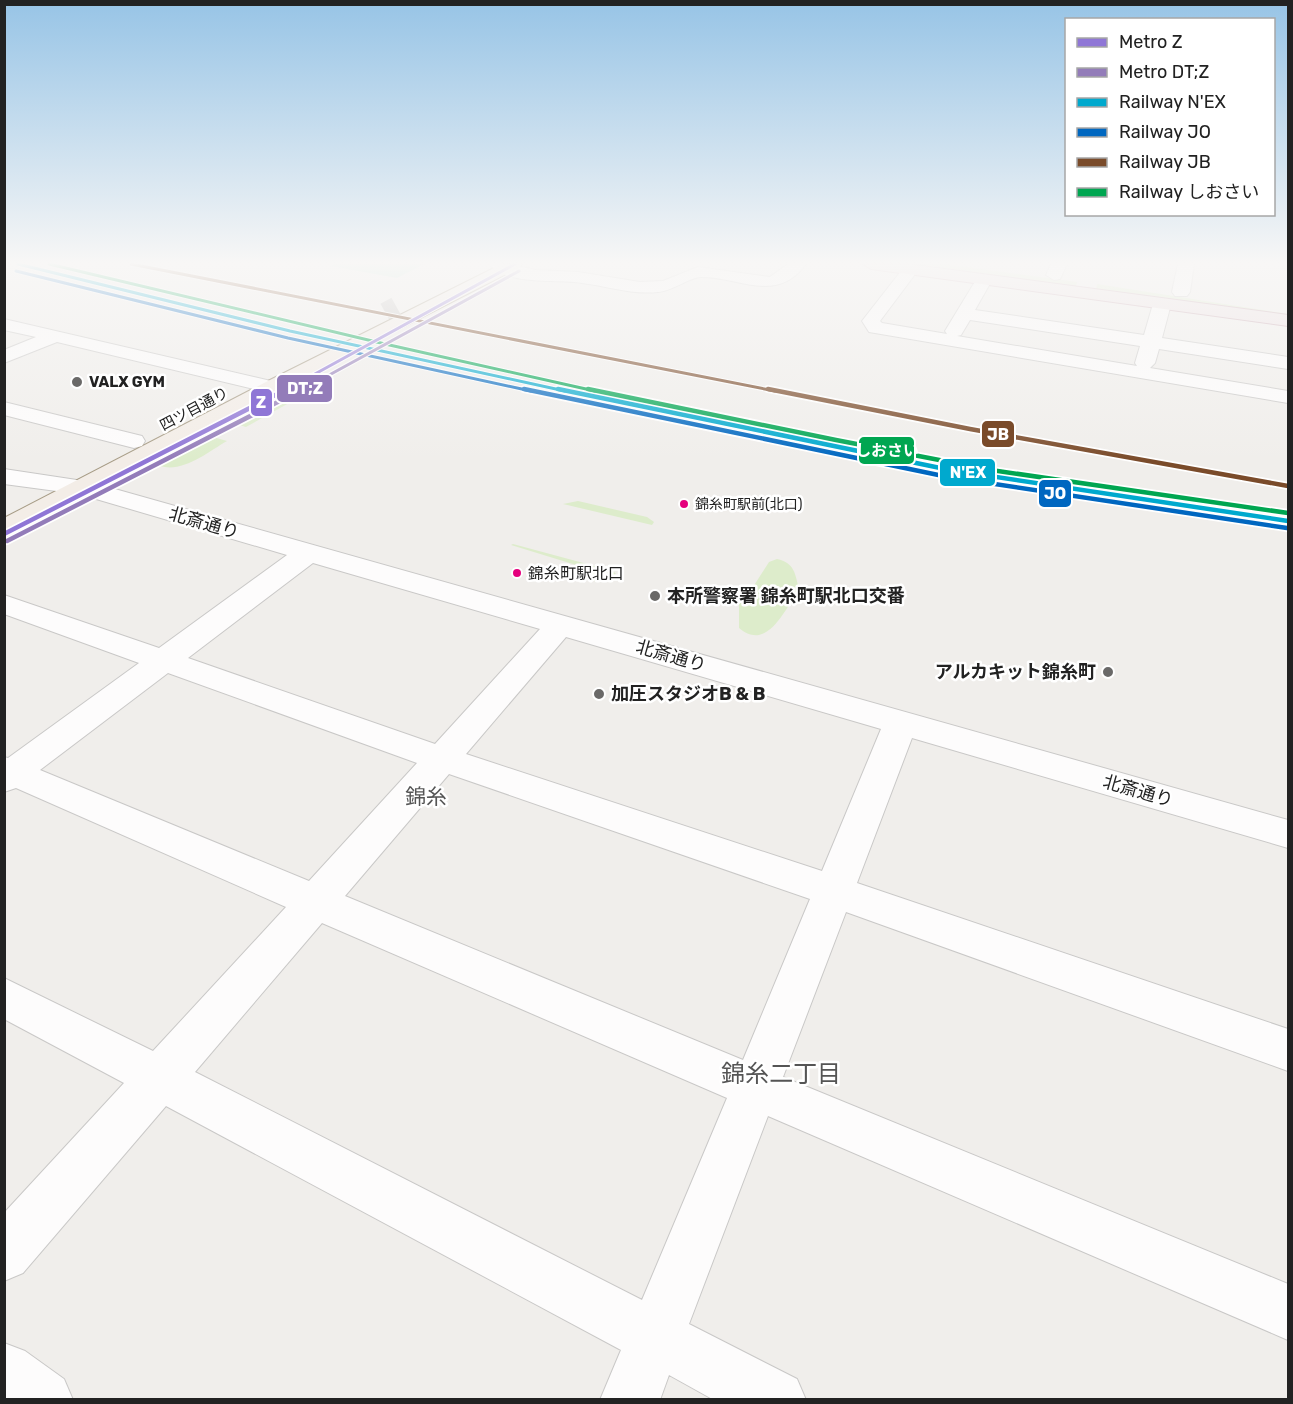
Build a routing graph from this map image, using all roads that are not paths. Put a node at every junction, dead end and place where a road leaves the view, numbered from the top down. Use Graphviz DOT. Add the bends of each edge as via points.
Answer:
graph roads {
  1 [pos="28,330"];
  2 [pos="350,330"];
  3 [pos="382,330"];
  4 [pos="885,330"];
  5 [pos="955,330"];
  6 [pos="1068,330"];
  7 [pos="1155,330"];
  8 [pos="56,336"];
  9 [pos="949,340"];
  10 [pos="1151,342"];
  11 [pos="4,357"];
  12 [pos="1288,363"];
  13 [pos="1142,372"];
  14 [pos="247,382"];
  15 [pos="271,387"];
  16 [pos="1288,397"];
  17 [pos="4,408"];
  18 [pos="134,441"];
  19 [pos="4,476"];
  20 [pos="52,483"];
  21 [pos="81,487"];
  22 [pos="4,508"];
  23 [pos="4,529"];
  24 [pos="308,553"];
  25 [pos="4,604"];
  26 [pos="561,624"];
  27 [pos="163,661"];
  28 [pos="901,723"];
  29 [pos="442,759"];
  30 [pos="7,774"];
  31 [pos="1288,834"];
  32 [pos="834,891"];
  33 [pos="316,901"];
  34 [pos="4,997"];
  35 [pos="1288,1050"];
  36 [pos="160,1078"];
  37 [pos="754,1088"];
  38 [pos="4,1254"];
  39 [pos="1288,1312"];
  40 [pos="655,1336"];
  41 [pos="4,1372"];
  42 [pos="43,1400"];
  43 [pos="630,1400"];
  44 [pos="776,1400"];
  1 -- 8 [label="street"];
  2 -- 14 [label="main road, 四ツ目通り"];
  3 -- 15 [label="main road, 四ツ目通り"];
  4 -- 9 [label="street"];
  5 -- 9 [label="street"];
  6 -- 10 [label="street"];
  7 -- 10 [label="street"];
  8 -- 11 [label="street"];
  8 -- 14 [label="street"];
  9 -- 13 [label="street"];
  10 -- 12 [label="street"];
  10 -- 13 [label="street"];
  13 -- 16 [label="street"];
  14 -- 15 [label="street"];
  14 -- 18 [label="main road, 四ツ目通り"];
  15 -- 21 [label="main road, 四ツ目通り"];
  17 -- 18 [label="street"];
  18 -- 20 [label="main road, 四ツ目通り"];
  19 -- 20 [label="street, 北斎通り"];
  20 -- 21 [label="street, 北斎通り"];
  20 -- 22 [label="main road, 四ツ目通り"];
  21 -- 23 [label="main road, 四ツ目通り"];
  21 -- 24 [label="street, 北斎通り"];
  24 -- 26 [label="street, 北斎通り"];
  24 -- 27 [label="street"];
  25 -- 27 [label="street"];
  26 -- 28 [label="street, 北斎通り"];
  26 -- 29 [label="street"];
  27 -- 29 [label="street"];
  27 -- 30 [label="street"];
  28 -- 31 [label="street, 北斎通り"];
  28 -- 32 [label="street"];
  29 -- 32 [label="street"];
  29 -- 33 [label="street"];
  30 -- 33 [label="street"];
  32 -- 35 [label="street"];
  32 -- 37 [label="street"];
  33 -- 36 [label="street"];
  33 -- 37 [label="street"];
  34 -- 36 [label="street"];
  36 -- 38 [label="street"];
  36 -- 40 [label="street"];
  37 -- 39 [label="street"];
  37 -- 40 [label="street"];
  40 -- 43 [label="street"];
  40 -- 44 [label="street"];
  41 -- 42 [label="street"];
}
